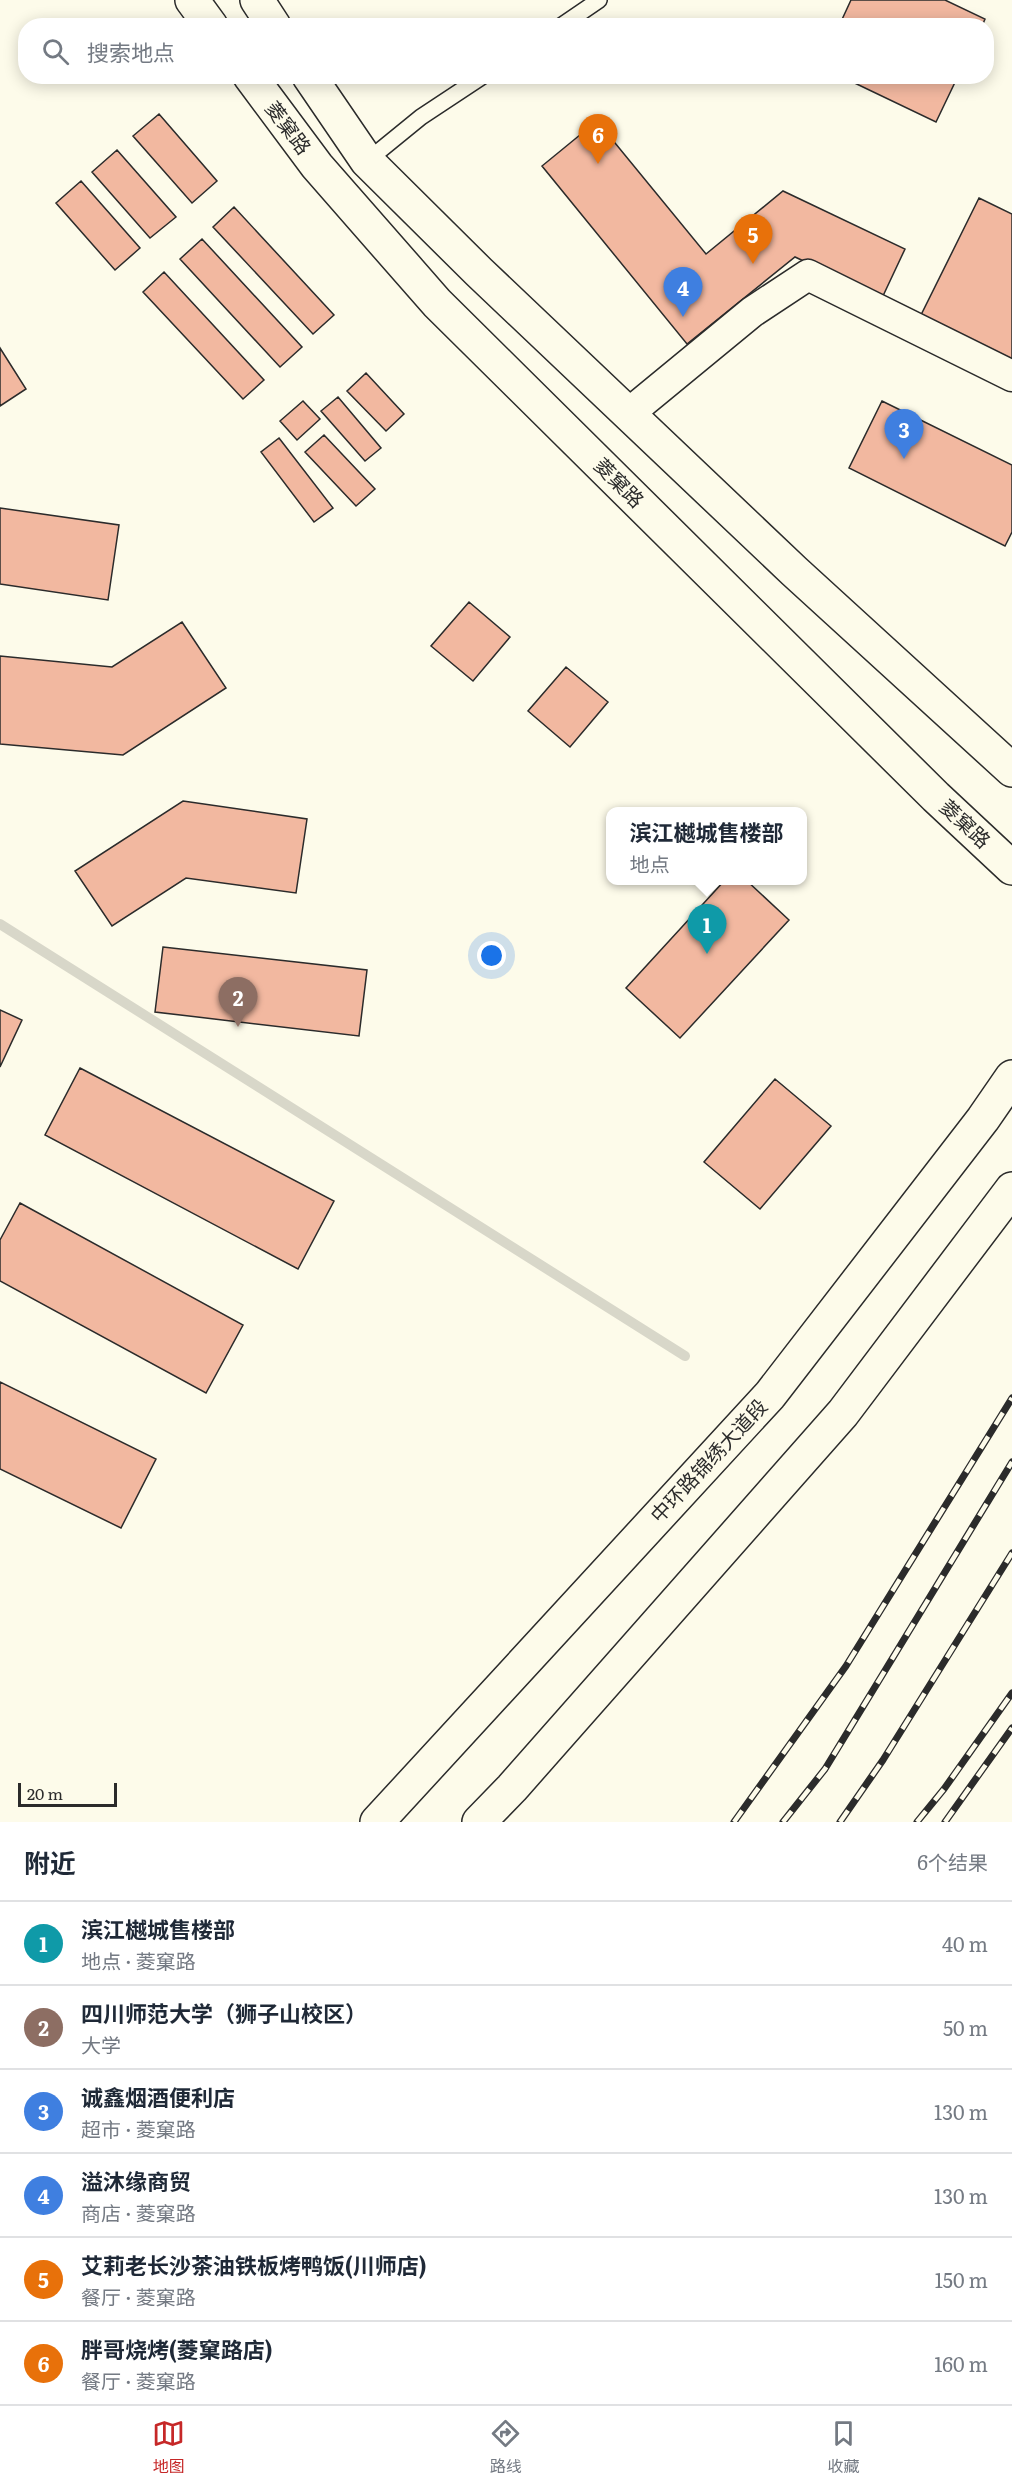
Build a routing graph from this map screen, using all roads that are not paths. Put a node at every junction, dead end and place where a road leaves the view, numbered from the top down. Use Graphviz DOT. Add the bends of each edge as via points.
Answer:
graph roads {
  1 [pos="192,0"];
  2 [pos="257,0"];
  3 [pos="600,0"];
  4 [pos="205,18"];
  5 [pos="269,18"];
  6 [pos="573,18"];
  7 [pos="256,84"];
  8 [pos="314,84"];
  9 [pos="471,84"];
  10 [pos="367,161"];
  11 [pos="1012,376"];
  12 [pos="628,414"];
  13 [pos="1012,770"];
  14 [pos="1012,868"];
  15 [pos="1012,1077"];
  16 [pos="1012,1190"];
  17 [pos="377,1822"];
  18 [pos="479,1822"];
  1 -- 4 [label="street"];
  2 -- 5 [label="street"];
  3 -- 6 [label="lane"];
  7 -- 14 [label="street, 菱窠路" via="317,166 437,303"];
  8 -- 10 [label="street"];
  9 -- 10 [label="lane" via="421,117"];
  10 -- 12 [label="street"];
  11 -- 12 [label="street" via="808,275 752,312"];
  12 -- 13 [label="street" via="794,572"];
  15 -- 17 [label="street, 中环路锦绣大道段" via="770,1395"];
  16 -- 18 [label="street" via="843,1413"];
}
